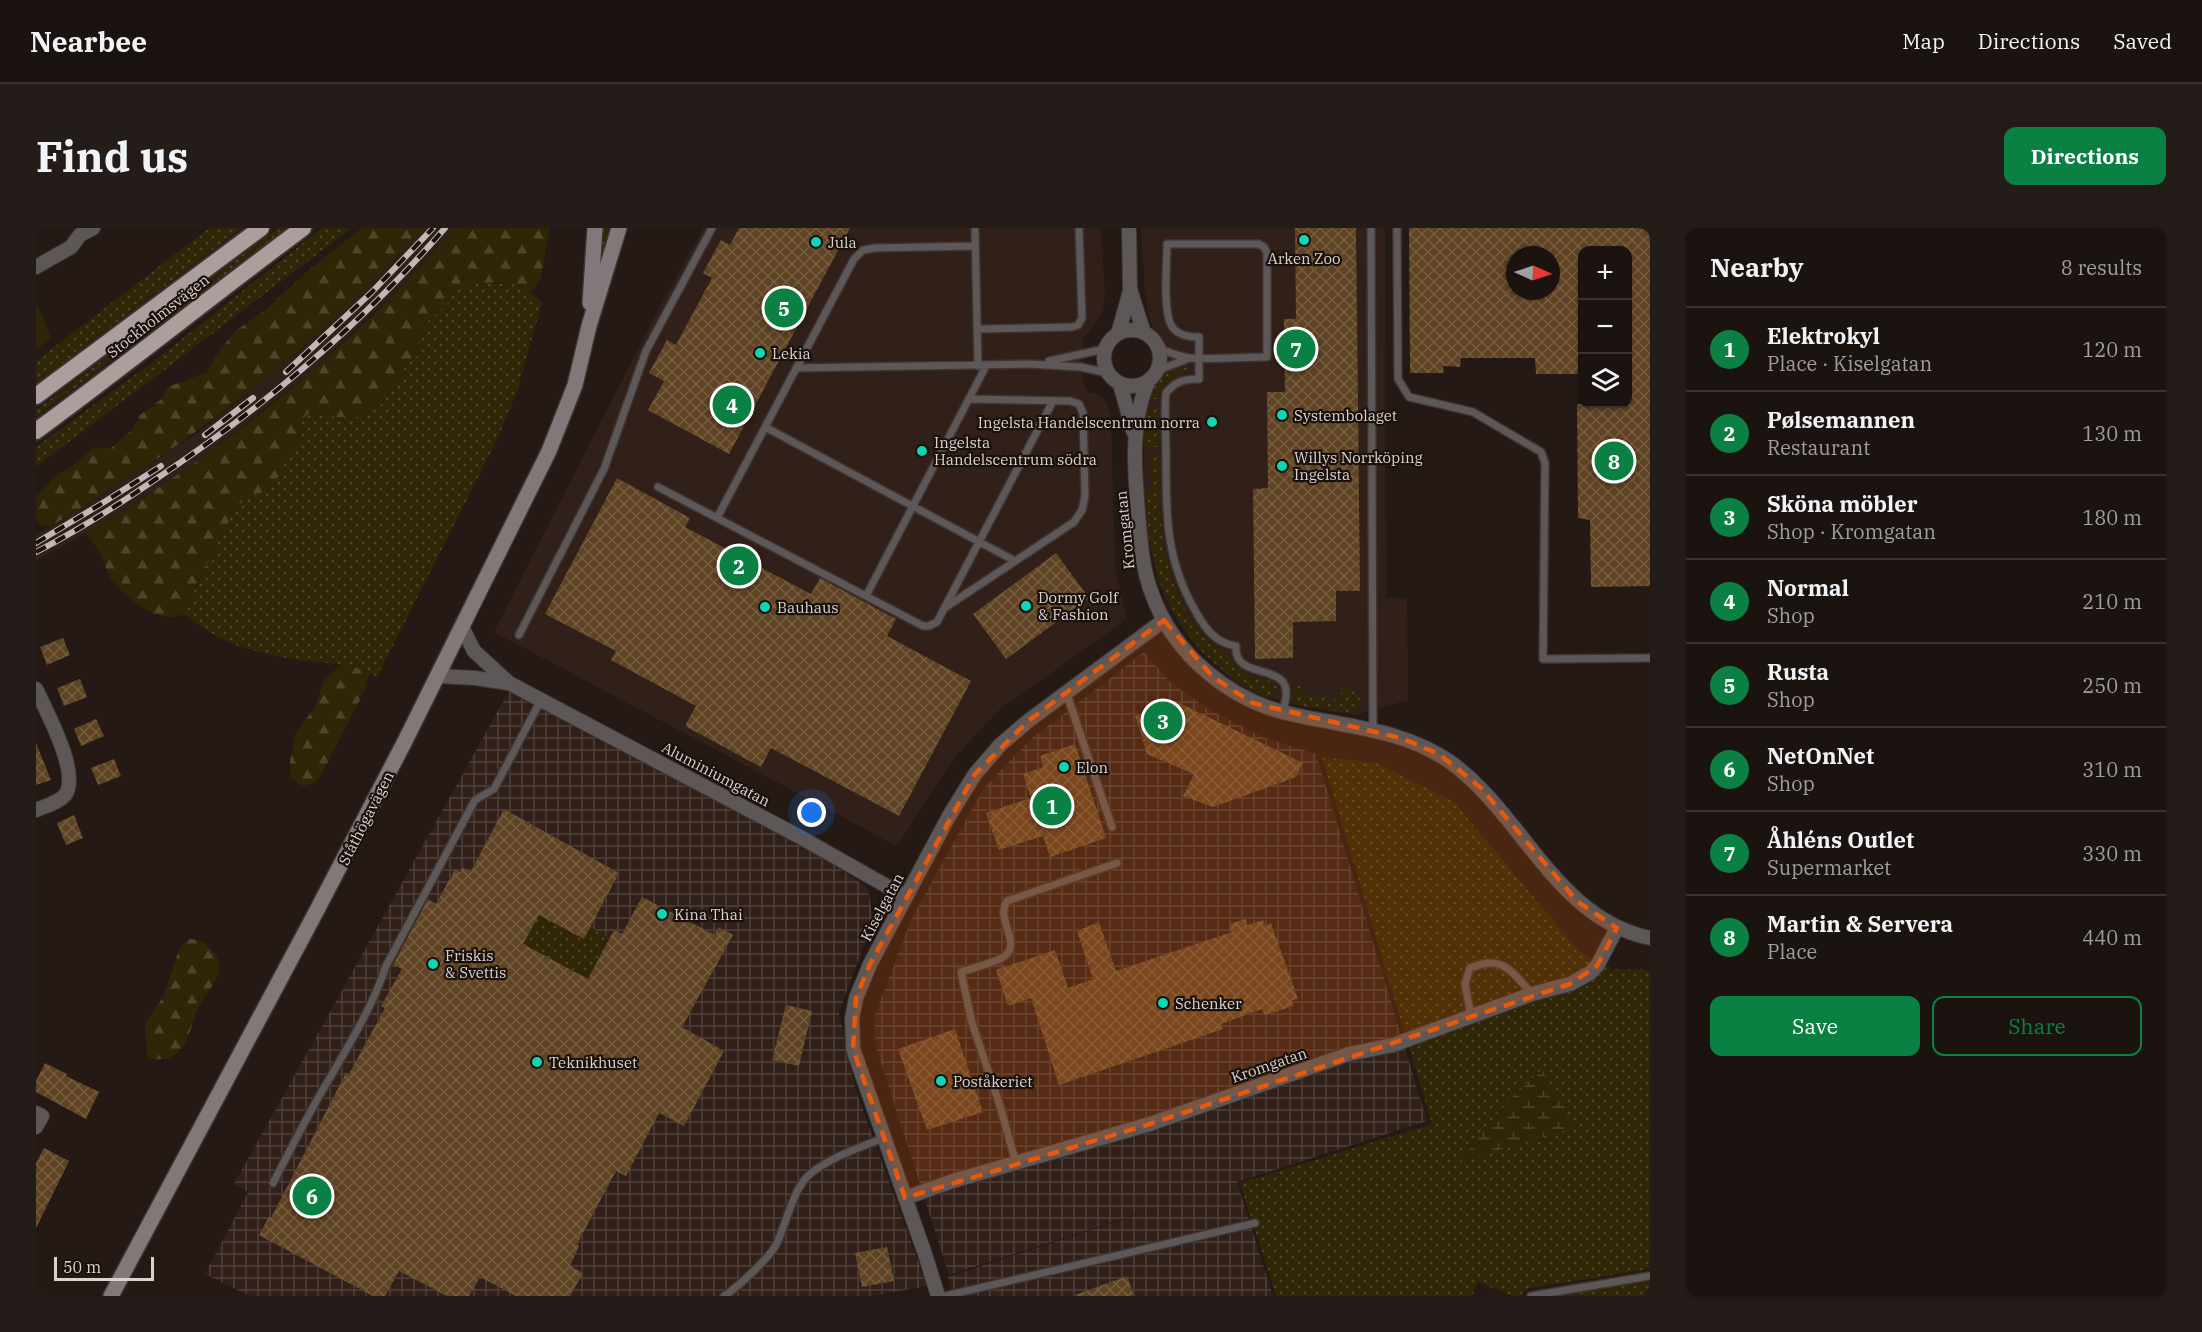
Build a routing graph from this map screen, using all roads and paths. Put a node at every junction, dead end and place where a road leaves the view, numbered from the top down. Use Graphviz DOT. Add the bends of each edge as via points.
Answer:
graph roads {
  1 [pos="93,228"];
  2 [pos="261,228"];
  3 [pos="303,228"];
  4 [pos="595,228"];
  5 [pos="619,228"];
  6 [pos="712,228"];
  7 [pos="975,228"];
  8 [pos="1079,228"];
  9 [pos="1129,228"];
  10 [pos="1371,228"];
  11 [pos="1397,228"];
  12 [pos="79,232"];
  13 [pos="975,246"];
  14 [pos="36,267"];
  15 [pos="1130,289"];
  16 [pos="589,326"];
  17 [pos="977,329"];
  18 [pos="1144,333"];
  19 [pos="1118,334"];
  20 [pos="1158,348"];
  21 [pos="1105,349"];
  22 [pos="1189,358"];
  23 [pos="1199,358"];
  24 [pos="1029,364"];
  25 [pos="982,366"];
  26 [pos="796,369"];
  27 [pos="1108,373"];
  28 [pos="1153,375"];
  29 [pos="1120,384"];
  30 [pos="36,396"];
  31 [pos="969,399"];
  32 [pos="1053,401"];
  33 [pos="765,427"];
  34 [pos="36,431"];
  35 [pos="1136,443"];
  36 [pos="658,487"];
  37 [pos="913,506"];
  38 [pos="717,518"];
  39 [pos="979,542"];
  40 [pos="1015,561"];
  41 [pos="866,596"];
  42 [pos="944,609"];
  43 [pos="1164,620"];
  44 [pos="462,627"];
  45 [pos="519,635"];
  46 [pos="1650,658"];
  47 [pos="438,676"];
  48 [pos="509,683"];
  49 [pos="36,689"];
  50 [pos="1066,693"];
  51 [pos="541,700"];
  52 [pos="1282,712"];
  53 [pos="1373,730"];
  54 [pos="36,810"];
  55 [pos="1112,827"];
  56 [pos="1117,863"];
  57 [pos="906,897"];
  58 [pos="1617,928"];
  59 [pos="1650,938"];
  60 [pos="1532,994"];
  61 [pos="1471,1016"];
  62 [pos="36,1113"];
  63 [pos="36,1126"];
  64 [pos="884,1138"];
  65 [pos="1016,1163"];
  66 [pos="273,1182"];
  67 [pos="905,1198"];
  68 [pos="1255,1223"];
  69 [pos="1650,1276"];
  70 [pos="111,1296"];
  71 [pos="724,1296"];
  72 [pos="938,1296"];
  73 [pos="945,1296"];
  74 [pos="1531,1296"];
  1 -- 12 [label="street"];
  2 -- 30 [label="highway, Stockholmsvägen"];
  3 -- 34 [label="highway, Stockholmsvägen"];
  4 -- 16 [label="main road, Ståthögavägen"];
  5 -- 16 [label="main road, Ståthögavägen"];
  6 -- 45 [label="lane" via="646,351 604,470"];
  7 -- 13 [label="lane"];
  8 -- 17 [label="lane" via="1082,318 1078,325"];
  9 -- 15 [label="street"];
  10 -- 53 [label="lane"];
  11 -- 46 [label="lane" via="1398,379 1403,388 1409,397 1473,412 1541,452 1545,462 1543,659"];
  12 -- 14 [label="street" via="70,247"];
  13 -- 17 [label="lane"];
  13 -- 26 [label="lane" via="863,250 854,259"];
  15 -- 18 [label="street"];
  15 -- 19 [label="street"];
  16 -- 44 [label="main road, Ståthögavägen" via="564,417"];
  17 -- 25 [label="lane"];
  18 -- 19 [label="street"];
  18 -- 20 [label="street"];
  19 -- 21 [label="street"];
  20 -- 22 [label="lane"];
  20 -- 28 [label="street"];
  21 -- 24 [label="lane"];
  21 -- 27 [label="street"];
  22 -- 23 [label="lane"];
  22 -- 28 [label="lane"];
  23 -- 23 [label="lane" via="1267,357 1264,247 1167,244 1167,316 1180,334 1199,337"];
  23 -- 52 [label="lane" via="1199,379 1179,381 1166,393 1167,530 1175,569 1186,596 1215,639 1236,646 1239,660 1251,669 1282,681 1287,696"];
  24 -- 25 [label="lane"];
  24 -- 27 [label="lane"];
  25 -- 26 [label="lane"];
  25 -- 31 [label="lane"];
  26 -- 33 [label="lane"];
  27 -- 29 [label="street"];
  28 -- 29 [label="street" via="1135,386"];
  28 -- 35 [label="street, Kromgatan" via="1140,405"];
  29 -- 35 [label="street, Kromgatan"];
  31 -- 32 [label="lane"];
  31 -- 37 [label="lane"];
  32 -- 39 [label="lane"];
  32 -- 40 [label="lane" via="1078,404 1083,413 1082,510 1074,522"];
  33 -- 37 [label="lane"];
  33 -- 38 [label="lane"];
  35 -- 43 [label="street, Kromgatan" via="1142,557"];
  36 -- 38 [label="lane"];
  37 -- 39 [label="lane"];
  37 -- 41 [label="lane"];
  38 -- 41 [label="lane"];
  39 -- 40 [label="lane"];
  39 -- 42 [label="lane"];
  40 -- 42 [label="lane"];
  41 -- 42 [label="lane" via="923,626 937,622"];
  43 -- 50 [label="street, Kiselgatan"];
  43 -- 52 [label="street, Kromgatan" via="1193,659 1213,677 1253,702"];
  44 -- 47 [label="main road, Ståthögavägen"];
  44 -- 48 [label="street, Aluminiumgatan" via="481,659"];
  47 -- 48 [label="street, Aluminiumgatan"];
  47 -- 70 [label="main road, Ståthögavägen"];
  48 -- 51 [label="street, Aluminiumgatan"];
  49 -- 54 [label="street" via="56,732 70,783 60,800"];
  50 -- 55 [label="lane"];
  50 -- 57 [label="street, Kiselgatan" via="1000,745 975,774"];
  51 -- 57 [label="street, Aluminiumgatan"];
  51 -- 66 [label="lane" via="494,789 475,800 386,966 362,1024"];
  52 -- 53 [label="street, Kromgatan"];
  53 -- 58 [label="street, Kromgatan" via="1428,748 1467,775 1578,902"];
  56 -- 65 [label="lane" via="1007,901 1003,915 1010,949 1005,956 961,972 972,1023"];
  57 -- 64 [label="street, Kiselgatan" via="870,964 852,1018 853,1049"];
  58 -- 59 [label="street, Kromgatan"];
  58 -- 60 [label="street, Kromgatan" via="1590,974"];
  60 -- 61 [label="street, Kromgatan"];
  60 -- 61 [label="lane" via="1507,966 1486,962 1470,969 1465,984"];
  61 -- 65 [label="street, Kromgatan" via="1150,1124"];
  62 -- 63 [label="street" via="42,1116"];
  64 -- 67 [label="street, Kiselgatan"];
  64 -- 71 [label="lane" via="838,1156 808,1176 775,1247"];
  65 -- 67 [label="street, Kromgatan"];
  67 -- 72 [label="street, Kiselgatan"];
  68 -- 73 [label="lane"];
  69 -- 74 [label="lane"];
}
